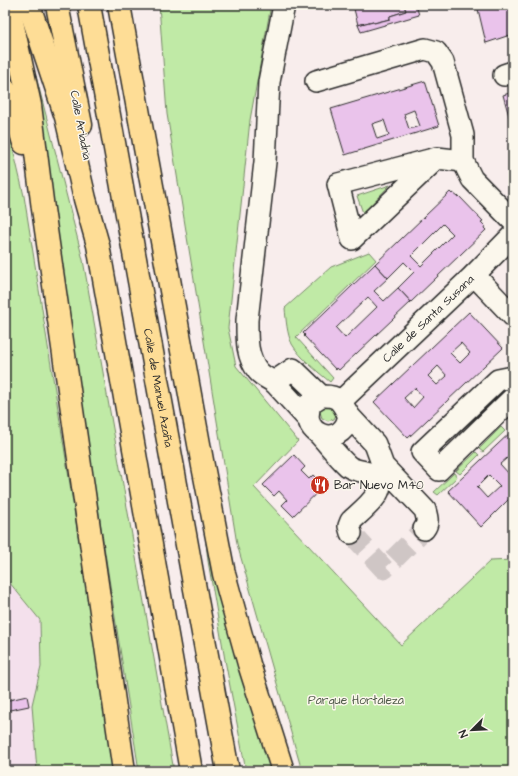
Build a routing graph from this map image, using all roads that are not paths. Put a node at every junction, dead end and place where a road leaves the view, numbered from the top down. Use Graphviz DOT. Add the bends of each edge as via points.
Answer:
graph roads {
  1 [pos="7,5"];
  2 [pos="29,5"];
  3 [pos="57,5"];
  4 [pos="89,5"];
  5 [pos="119,5"];
  6 [pos="284,5"];
  7 [pos="316,81"];
  8 [pos="5,90"];
  9 [pos="437,158"];
  10 [pos="463,161"];
  11 [pos="43,209"];
  12 [pos="513,221"];
  13 [pos="513,235"];
  14 [pos="98,245"];
  15 [pos="474,275"];
  16 [pos="513,316"];
  17 [pos="513,377"];
  18 [pos="274,382"];
  19 [pos="321,396"];
  20 [pos="513,398"];
  21 [pos="345,409"];
  22 [pos="307,418"];
  23 [pos="319,434"];
  24 [pos="375,444"];
  25 [pos="350,467"];
  26 [pos="424,529"];
  27 [pos="351,533"];
  28 [pos="124,771"];
  29 [pos="191,771"];
  30 [pos="228,771"];
  31 [pos="283,771"];
  1 -- 11 [label="highway" via="30,105"];
  2 -- 14 [label="highway" via="66,117"];
  3 -- 14 [label="highway, Calle Ariadna" via="96,200"];
  4 -- 30 [label="highway, Calle de Manuel Azaña"];
  5 -- 31 [label="highway" via="224,574"];
  6 -- 18 [label="street" via="269,82 265,162 246,341 250,358 259,372"];
  7 -- 10 [label="street" via="425,49 436,52 443,62 463,135"];
  8 -- 11 [label="highway" via="13,106"];
  9 -- 9 [label="street" via="338,184 352,239 431,164"];
  9 -- 10 [label="street"];
  10 -- 12 [label="street" via="472,179"];
  11 -- 28 [label="highway"];
  13 -- 15 [label="street, Calle de Santa Susana"];
  14 -- 29 [label="highway"];
  15 -- 16 [label="street"];
  15 -- 21 [label="street, Calle de Santa Susana"];
  17 -- 20 [label="street" via="498,380 422,452 439,470"];
  18 -- 19 [label="street" via="293,369"];
  18 -- 22 [label="street"];
  19 -- 21 [label="street" via="332,396"];
  19 -- 22 [label="street" via="310,404"];
  21 -- 23 [label="street" via="346,426 329,436"];
  21 -- 24 [label="street"];
  22 -- 23 [label="street"];
  23 -- 25 [label="street"];
  24 -- 25 [label="street"];
  24 -- 26 [label="street" via="383,466 424,510 428,518"];
  25 -- 27 [label="street" via="373,475 378,480 380,490 351,521"];
}
